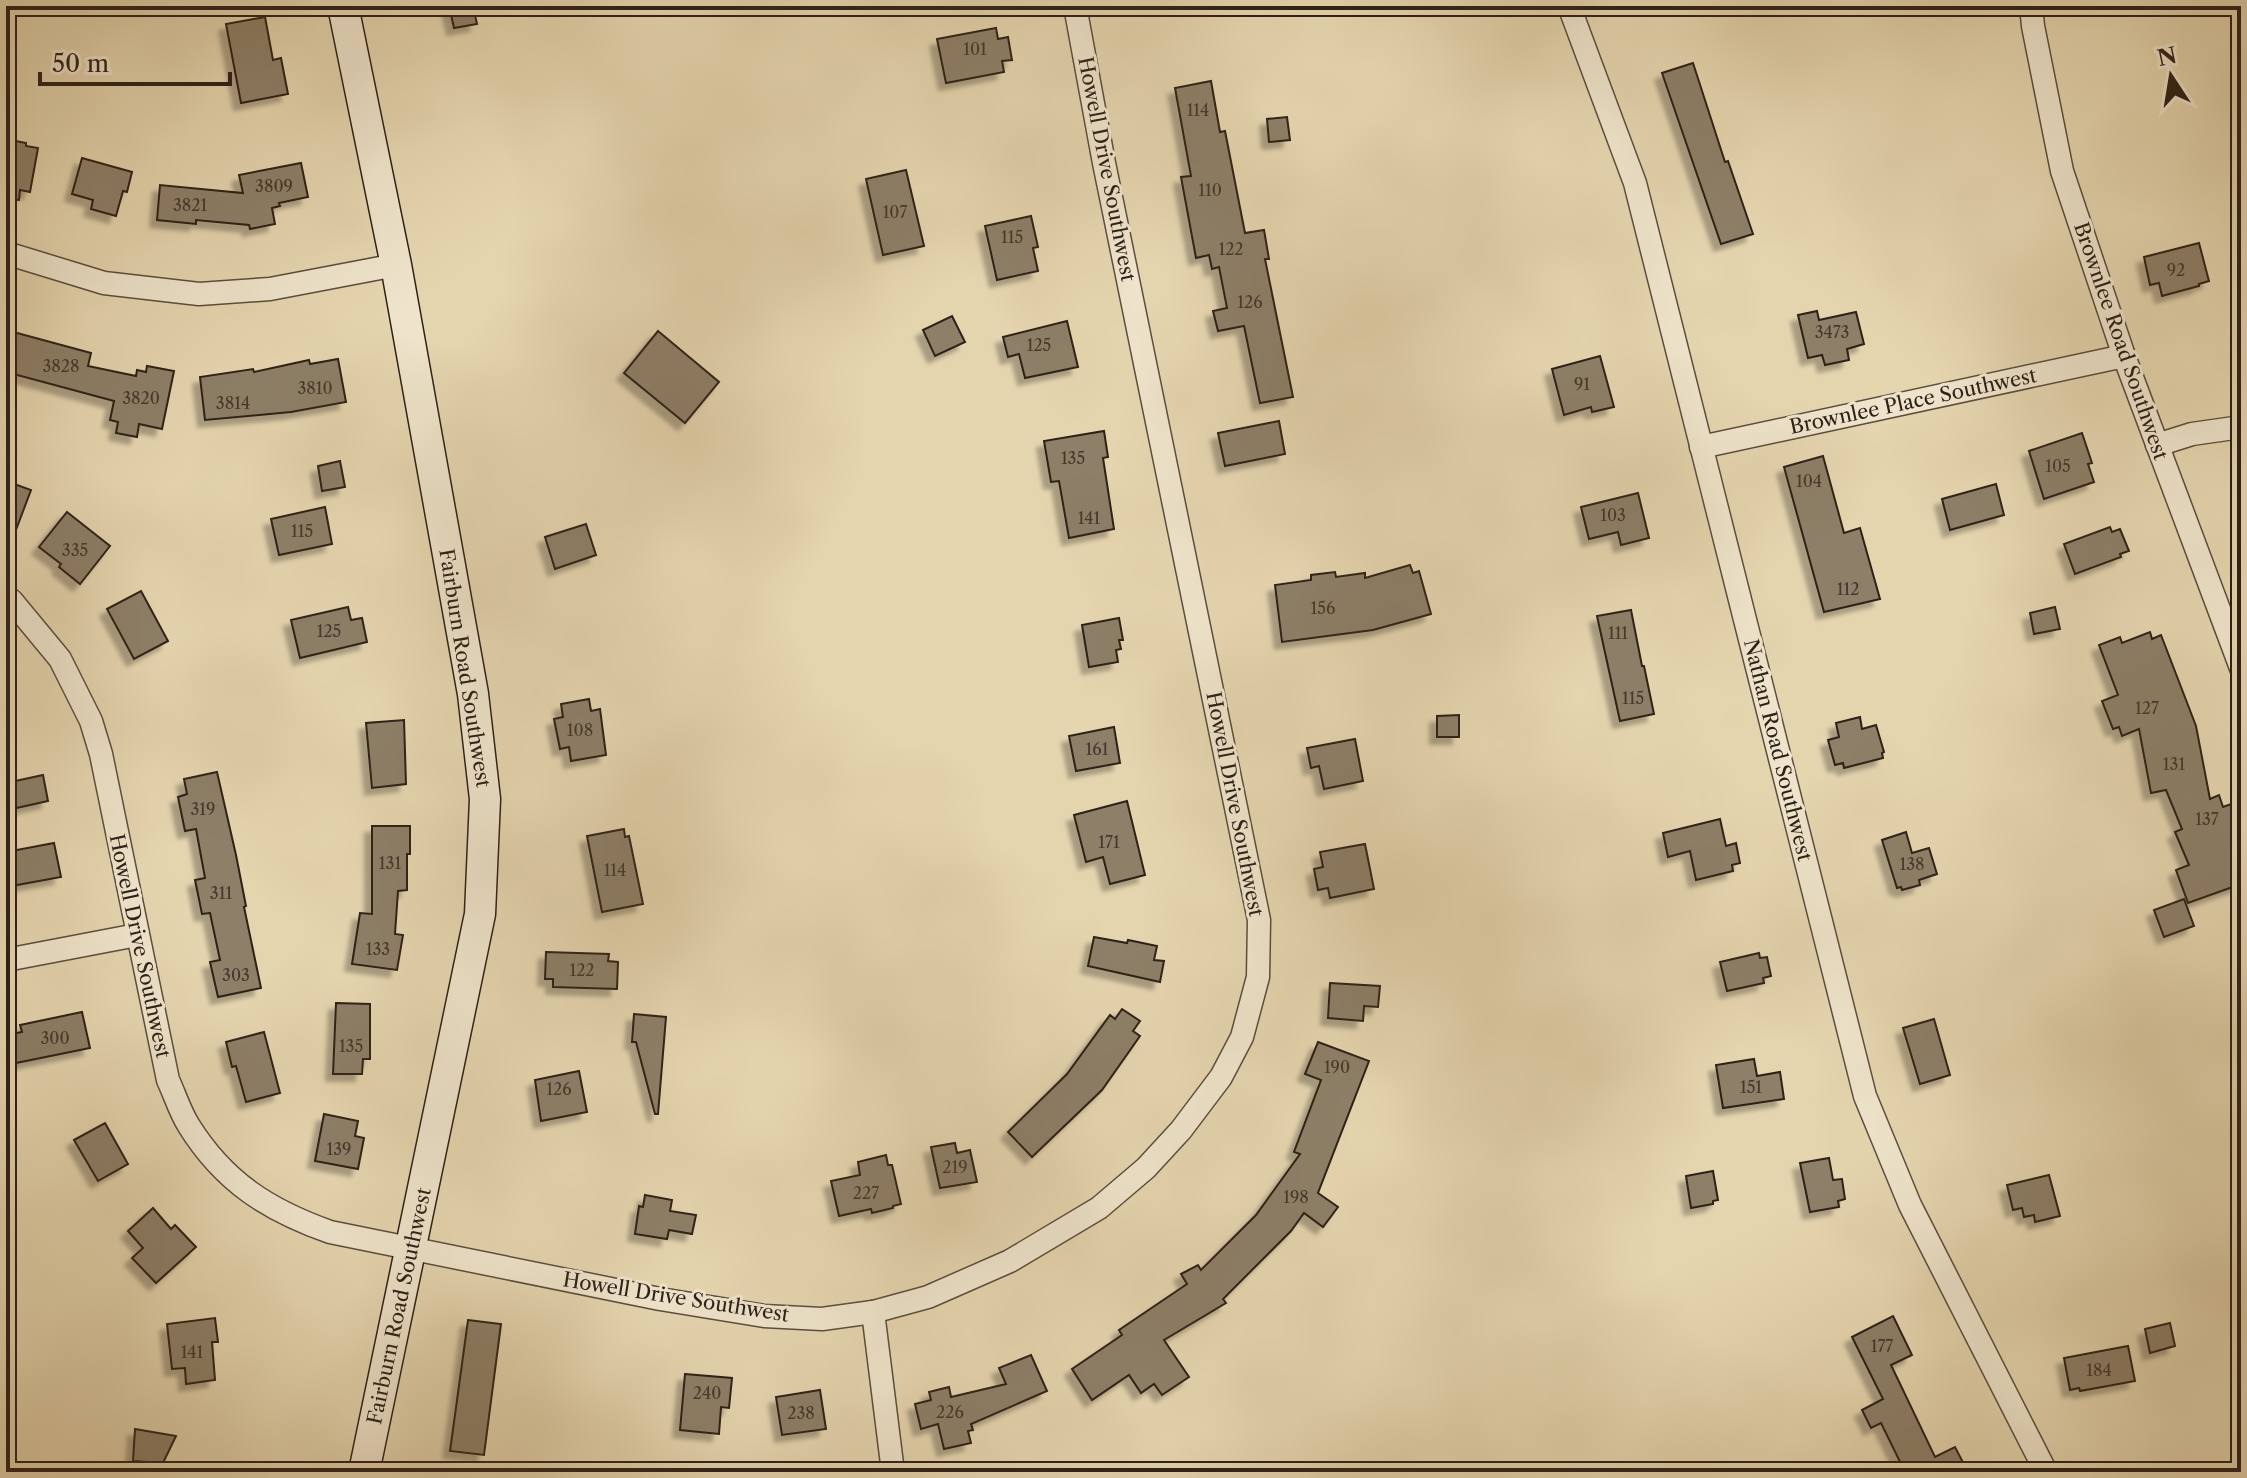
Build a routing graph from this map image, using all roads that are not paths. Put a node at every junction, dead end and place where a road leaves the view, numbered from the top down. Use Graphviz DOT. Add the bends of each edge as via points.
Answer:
graph roads {
  1 [pos="343,6"];
  2 [pos="1075,6"];
  3 [pos="1569,6"];
  4 [pos="2031,6"];
  5 [pos="6,253"];
  6 [pos="396,265"];
  7 [pos="2124,356"];
  8 [pos="2241,427"];
  9 [pos="2157,445"];
  10 [pos="1701,447"];
  11 [pos="6,596"];
  12 [pos="2241,668"];
  13 [pos="137,935"];
  14 [pos="6,960"];
  15 [pos="411,1249"];
  16 [pos="873,1312"];
  17 [pos="364,1472"];
  18 [pos="893,1472"];
  19 [pos="2046,1472"];
  1 -- 6 [label="street, Fairburn Road Southwest"];
  2 -- 16 [label="street, Howell Drive Southwest" via="1259,920 1258,977 1242,1037 1221,1077 1146,1168 1099,1208 1010,1261 928,1297"];
  3 -- 10 [label="street, Nathan Road Southwest" via="1635,183"];
  4 -- 7 [label="street, Brownlee Road Southwest" via="2062,171"];
  5 -- 6 [label="street" via="104,283 199,294 270,289"];
  6 -- 15 [label="street, Fairburn Road Southwest" via="473,694 485,799 480,914"];
  7 -- 9 [label="street, Brownlee Road Southwest"];
  7 -- 10 [label="street, Brownlee Place Southwest"];
  8 -- 9 [label="street"];
  9 -- 12 [label="street, Brownlee Road Southwest"];
  10 -- 19 [label="street, Nathan Road Southwest" via="1865,1096 1910,1205"];
  11 -- 13 [label="street, Howell Drive Southwest" via="60,659 91,721"];
  13 -- 14 [label="street"];
  13 -- 15 [label="street, Howell Drive Southwest" via="168,1080 187,1124 213,1159 251,1194 292,1218"];
  15 -- 16 [label="street, Howell Drive Southwest" via="764,1316 822,1319"];
  15 -- 17 [label="street, Fairburn Road Southwest"];
  16 -- 18 [label="street"];
}
